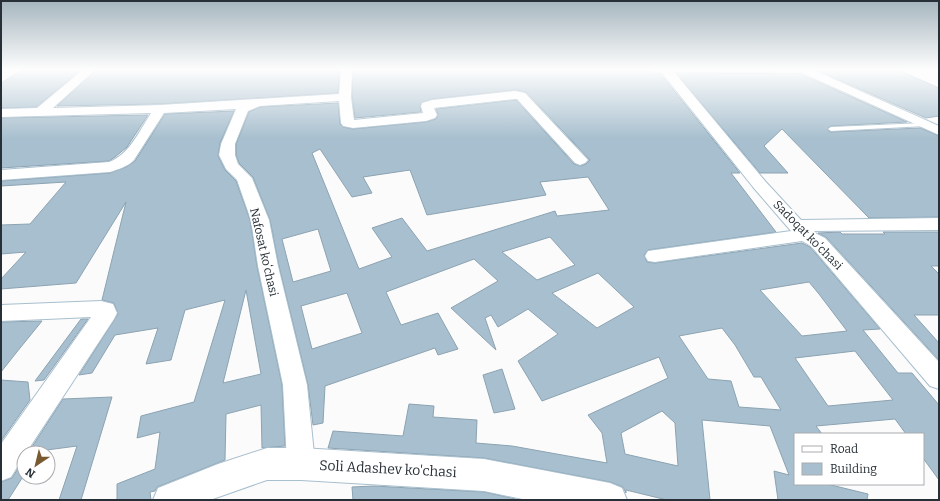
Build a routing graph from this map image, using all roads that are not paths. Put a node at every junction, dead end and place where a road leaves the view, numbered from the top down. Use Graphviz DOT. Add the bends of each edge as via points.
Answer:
graph roads {
  1 [pos="63,92"];
  2 [pos="345,92"];
  3 [pos="684,92"];
  4 [pos="856,92"];
  5 [pos="345,97"];
  6 [pos="251,104"];
  7 [pos="160,109"];
  8 [pos="40,112"];
  9 [pos="1,113"];
  10 [pos="924,125"];
  11 [pos="832,128"];
  12 [pos="939,131"];
  13 [pos="580,160"];
  14 [pos="1,175"];
  15 [pos="939,224"];
  16 [pos="801,231"];
  17 [pos="655,256"];
  18 [pos="1,313"];
  19 [pos="939,379"];
  20 [pos="301,464"];
  21 [pos="1,467"];
  22 [pos="170,500"];
  23 [pos="610,500"];
  1 -- 8 [label="street"];
  2 -- 5 [label="street"];
  3 -- 16 [label="street, Sadoqat koʻchasi"];
  4 -- 10 [label="street"];
  5 -- 6 [label="street"];
  5 -- 13 [label="street" via="348,123 354,124 426,117 430,115 427,106 432,104 521,96"];
  6 -- 7 [label="street"];
  6 -- 20 [label="street, Nafosat koʻchasi" via="242,109 228,144 227,155 231,166 244,178 260,220 295,385"];
  7 -- 8 [label="street"];
  7 -- 14 [label="street" via="131,154 120,165"];
  8 -- 9 [label="street"];
  10 -- 11 [label="lane"];
  10 -- 12 [label="street"];
  15 -- 16 [label="street"];
  16 -- 17 [label="street"];
  16 -- 19 [label="street, Sadoqat koʻchasi" via="818,242"];
  18 -- 21 [label="street" via="101,309 106,313"];
  20 -- 22 [label="street, Soli Adashev ko'chasi" via="267,464 218,480"];
  20 -- 23 [label="street, Soli Adashev ko'chasi" via="484,475"];
}
